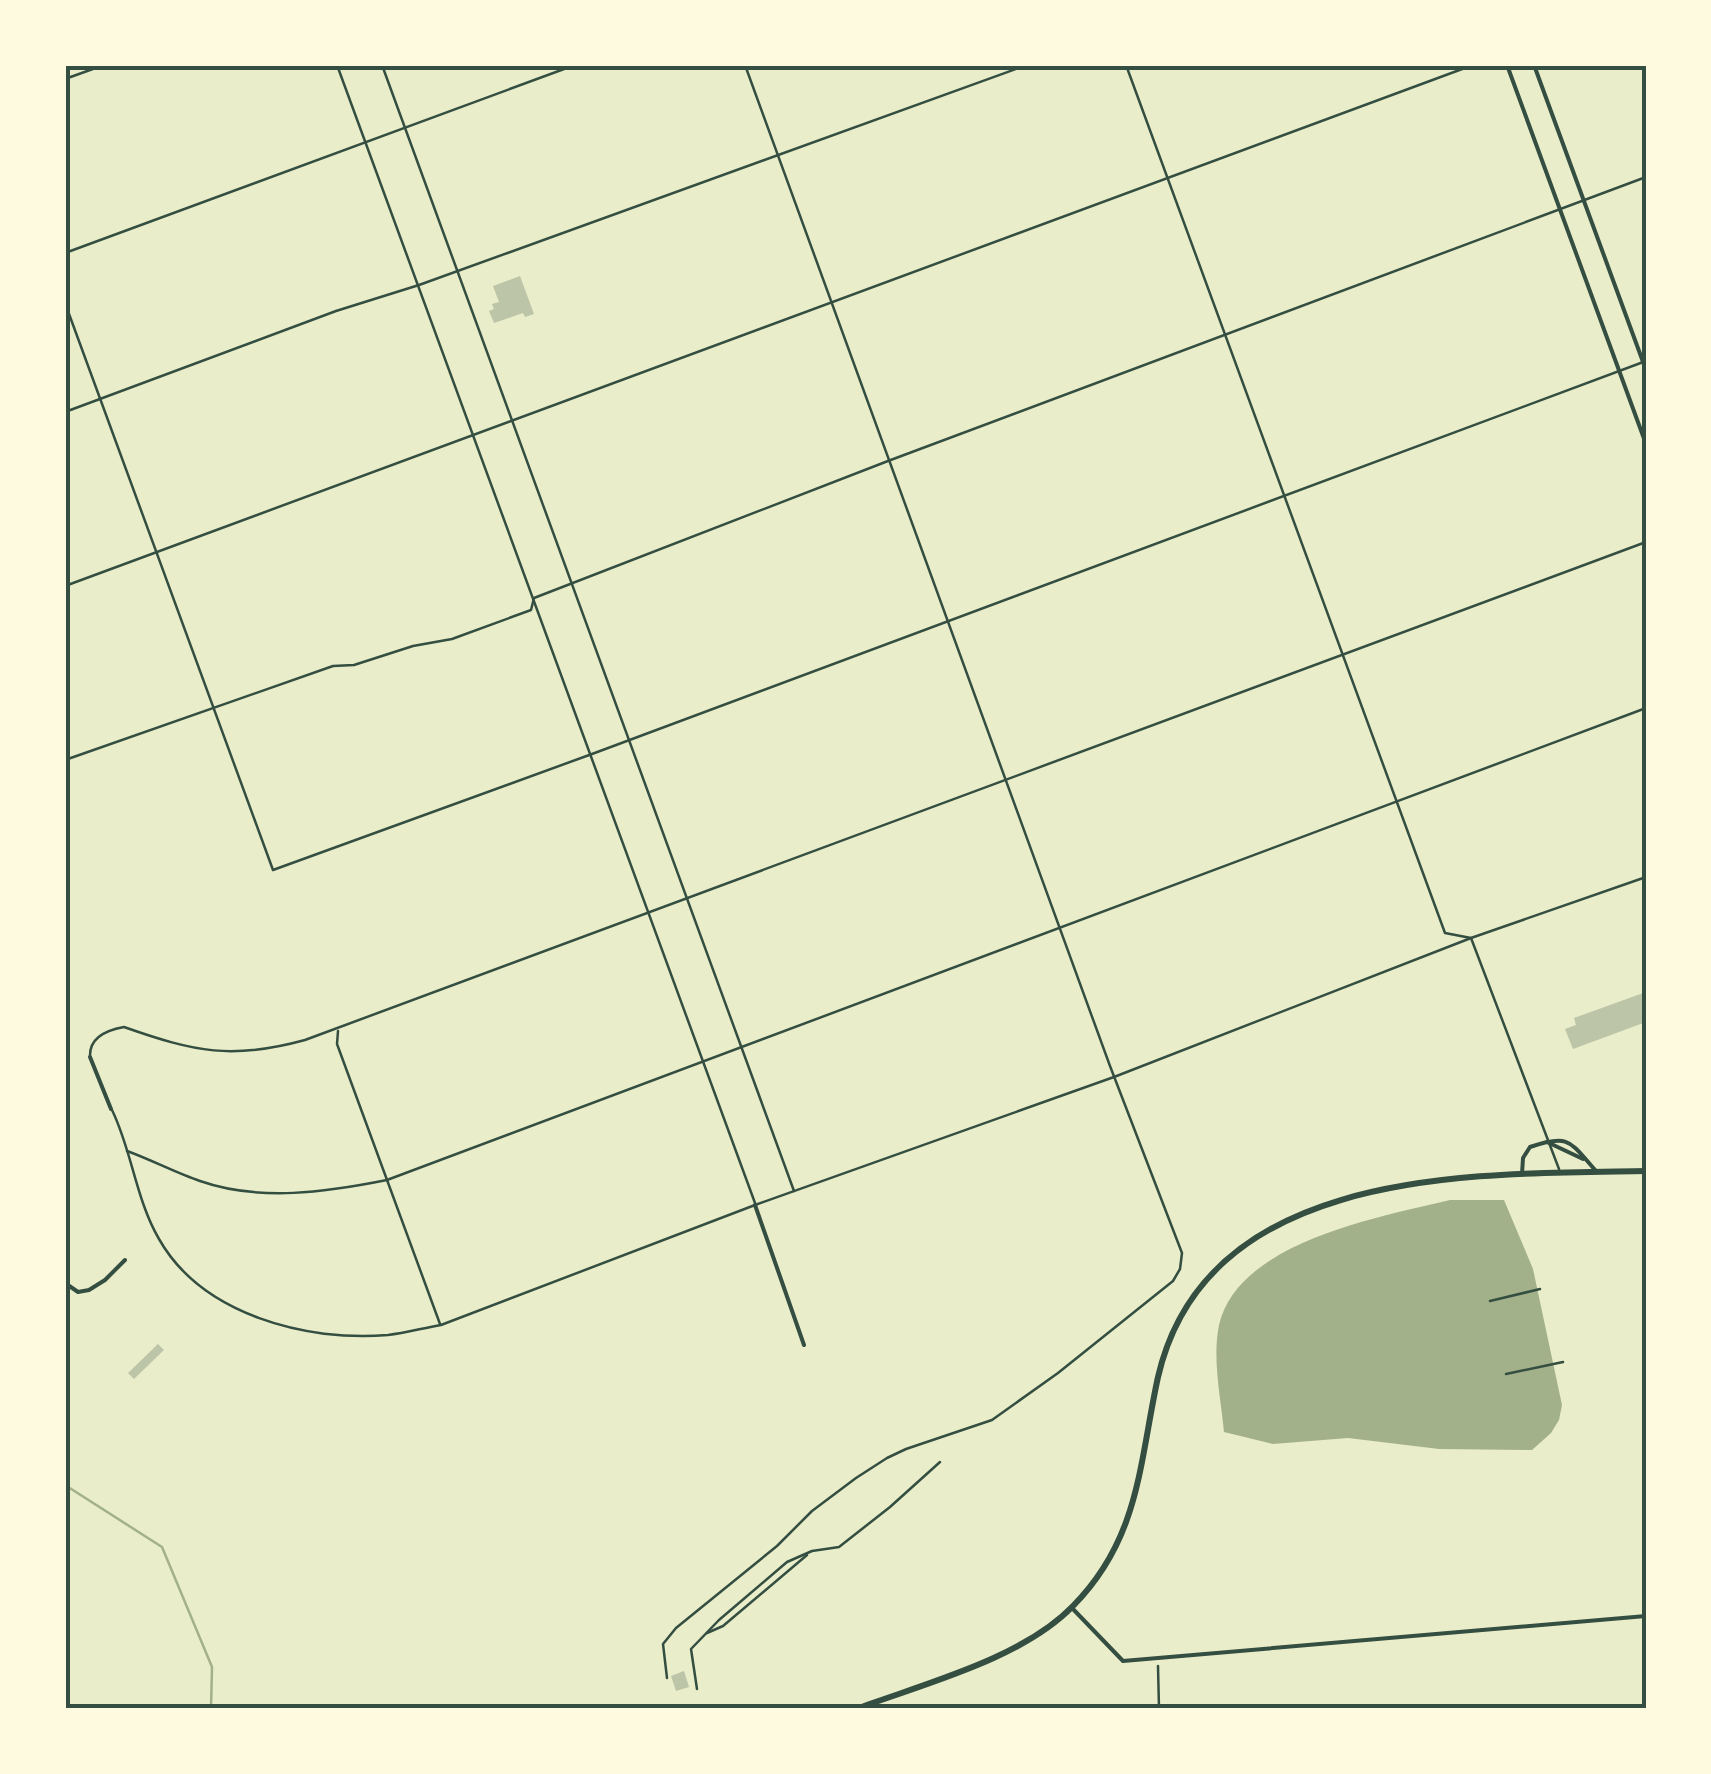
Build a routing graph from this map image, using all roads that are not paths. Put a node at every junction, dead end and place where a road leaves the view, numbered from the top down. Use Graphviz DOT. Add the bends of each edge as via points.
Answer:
graph roads {
  1 [pos="104,65"];
  2 [pos="337,65"];
  3 [pos="382,65"];
  4 [pos="575,65"];
  5 [pos="745,65"];
  6 [pos="1027,65"];
  7 [pos="1126,65"];
  8 [pos="1473,65"];
  9 [pos="1507,65"];
  10 [pos="1534,65"];
  11 [pos="65,79"];
  12 [pos="406,127"];
  13 [pos="366,141"];
  14 [pos="778,158"];
  15 [pos="1646,177"];
  16 [pos="1168,179"];
  17 [pos="1583,200"];
  18 [pos="1560,209"];
  19 [pos="65,253"];
  20 [pos="457,272"];
  21 [pos="419,286"];
  22 [pos="830,302"];
  23 [pos="65,303"];
  24 [pos="1225,336"];
  25 [pos="1644,361"];
  26 [pos="1619,370"];
  27 [pos="1646,370"];
  28 [pos="100,399"];
  29 [pos="65,412"];
  30 [pos="513,421"];
  31 [pos="474,436"];
  32 [pos="1646,444"];
  33 [pos="888,461"];
  34 [pos="1283,495"];
  35 [pos="1646,542"];
  36 [pos="156,552"];
  37 [pos="572,583"];
  38 [pos="65,586"];
  39 [pos="534,598"];
  40 [pos="947,620"];
  41 [pos="1342,656"];
  42 [pos="1646,708"];
  43 [pos="214,709"];
  44 [pos="630,740"];
  45 [pos="592,754"];
  46 [pos="65,760"];
  47 [pos="1006,781"];
  48 [pos="1395,801"];
  49 [pos="1646,877"];
  50 [pos="688,900"];
  51 [pos="650,914"];
  52 [pos="1060,927"];
  53 [pos="1471,938"];
  54 [pos="338,1029"];
  55 [pos="742,1048"];
  56 [pos="90,1057"];
  57 [pos="705,1062"];
  58 [pos="1114,1078"];
  59 [pos="111,1109"];
  60 [pos="1546,1142"];
  61 [pos="128,1151"];
  62 [pos="1646,1170"];
  63 [pos="1597,1172"];
  64 [pos="1561,1173"];
  65 [pos="1522,1174"];
  66 [pos="387,1180"];
  67 [pos="794,1192"];
  68 [pos="755,1204"];
  69 [pos="125,1260"];
  70 [pos="65,1283"];
  71 [pos="441,1325"];
  72 [pos="804,1346"];
  73 [pos="940,1462"];
  74 [pos="1072,1608"];
  75 [pos="1646,1616"];
  76 [pos="667,1678"];
  77 [pos="698,1689"];
  78 [pos="856,1709"];
  1 -- 11 [label="lane"];
  2 -- 13 [label="lane"];
  3 -- 12 [label="lane"];
  4 -- 12 [label="lane"];
  5 -- 14 [label="lane"];
  6 -- 14 [label="lane"];
  7 -- 16 [label="lane"];
  8 -- 16 [label="lane"];
  9 -- 18 [label="street"];
  10 -- 17 [label="street"];
  12 -- 13 [label="lane"];
  12 -- 20 [label="lane"];
  13 -- 19 [label="lane"];
  13 -- 21 [label="lane"];
  14 -- 20 [label="lane"];
  14 -- 22 [label="lane"];
  15 -- 17 [label="lane"];
  16 -- 22 [label="lane"];
  16 -- 24 [label="lane"];
  17 -- 18 [label="lane"];
  17 -- 25 [label="street"];
  18 -- 24 [label="lane"];
  18 -- 26 [label="street"];
  20 -- 21 [label="lane"];
  20 -- 30 [label="lane"];
  21 -- 28 [label="lane" via="336,310"];
  21 -- 31 [label="lane"];
  22 -- 30 [label="lane"];
  22 -- 33 [label="lane"];
  23 -- 28 [label="lane"];
  24 -- 33 [label="lane"];
  24 -- 34 [label="lane"];
  25 -- 26 [label="lane"];
  25 -- 27 [label="street"];
  26 -- 32 [label="street"];
  26 -- 34 [label="lane"];
  28 -- 29 [label="lane"];
  28 -- 36 [label="lane"];
  30 -- 31 [label="lane"];
  30 -- 37 [label="lane"];
  31 -- 36 [label="lane"];
  31 -- 39 [label="lane"];
  33 -- 37 [label="lane"];
  33 -- 40 [label="lane"];
  34 -- 40 [label="lane"];
  34 -- 41 [label="lane"];
  35 -- 41 [label="lane"];
  36 -- 38 [label="lane"];
  36 -- 43 [label="lane"];
  37 -- 39 [label="lane"];
  37 -- 44 [label="lane"];
  39 -- 43 [label="lane" via="531,610 452,640 333,666"];
  39 -- 45 [label="lane"];
  40 -- 44 [label="lane"];
  40 -- 47 [label="lane"];
  41 -- 47 [label="lane"];
  41 -- 48 [label="lane"];
  42 -- 48 [label="lane"];
  43 -- 45 [label="lane" via="273,870"];
  43 -- 46 [label="lane"];
  44 -- 45 [label="lane"];
  44 -- 50 [label="lane"];
  45 -- 51 [label="lane"];
  47 -- 50 [label="lane"];
  47 -- 52 [label="lane"];
  48 -- 52 [label="lane"];
  48 -- 53 [label="lane" via="1446,933"];
  49 -- 53 [label="lane"];
  50 -- 51 [label="lane"];
  50 -- 55 [label="lane"];
  51 -- 54 [label="lane"];
  51 -- 57 [label="lane"];
  52 -- 55 [label="lane"];
  52 -- 58 [label="lane"];
  53 -- 58 [label="lane"];
  53 -- 60 [label="lane"];
  54 -- 56 [label="lane" via="226,1054 124,1027 96,1038"];
  54 -- 66 [label="lane" via="337,1044"];
  55 -- 57 [label="lane"];
  55 -- 67 [label="lane"];
  56 -- 59 [label="street"];
  57 -- 66 [label="lane"];
  57 -- 68 [label="lane"];
  58 -- 67 [label="lane"];
  58 -- 76 [label="lane" via="1182,1253 1173,1282 992,1420 887,1458 812,1512 676,1628 663,1644"];
  59 -- 61 [label="lane"];
  60 -- 63 [label="street" via="1570,1141"];
  60 -- 64 [label="lane"];
  60 -- 65 [label="street" via="1526,1151"];
  61 -- 66 [label="lane" via="230,1189 328,1191"];
  61 -- 71 [label="lane" via="157,1237 175,1264 225,1302 256,1318 336,1336"];
  62 -- 63 [label="main road"];
  63 -- 64 [label="main road"];
  64 -- 65 [label="main road"];
  65 -- 74 [label="main road" via="1444,1179 1361,1196 1275,1226 1224,1260 1176,1327 1158,1376 1129,1521 1104,1569"];
  66 -- 71 [label="lane"];
  67 -- 68 [label="lane"];
  68 -- 71 [label="lane"];
  68 -- 72 [label="street"];
  69 -- 70 [label="street" via="89,1290"];
  73 -- 77 [label="lane" via="839,1546 787,1562 706,1633 691,1649"];
  74 -- 75 [label="street" via="1123,1661"];
  74 -- 78 [label="main road" via="994,1656"];
}
